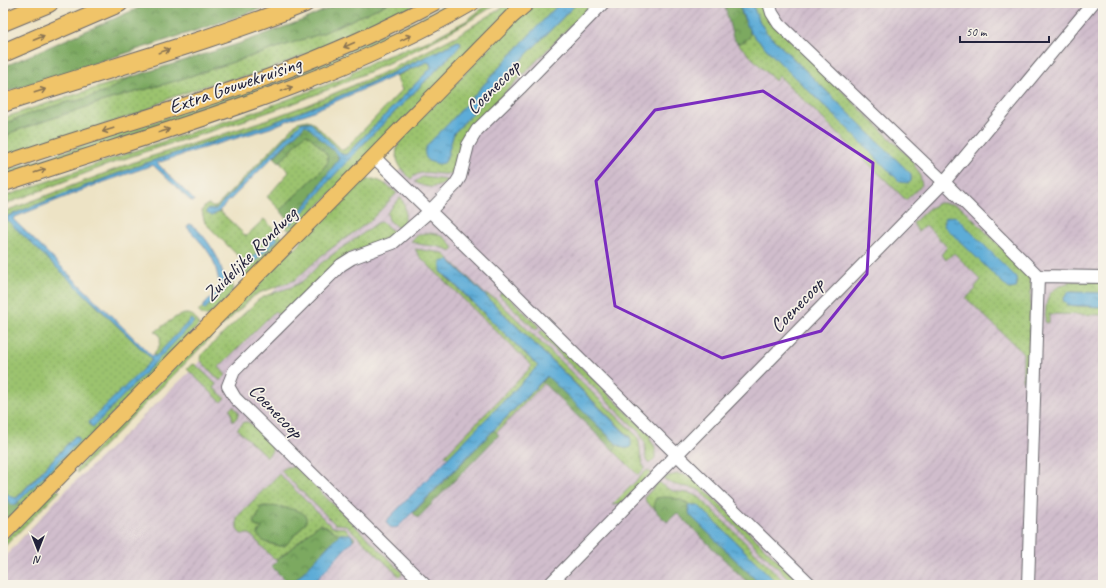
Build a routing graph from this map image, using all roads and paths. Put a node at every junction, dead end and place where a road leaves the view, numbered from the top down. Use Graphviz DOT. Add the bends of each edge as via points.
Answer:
graph roads {
  1 [pos="49,3"];
  2 [pos="119,3"];
  3 [pos="305,3"];
  4 [pos="434,3"];
  5 [pos="472,3"];
  6 [pos="527,3"];
  7 [pos="603,3"];
  8 [pos="769,3"];
  9 [pos="1093,3"];
  10 [pos="3,22"];
  11 [pos="3,53"];
  12 [pos="3,103"];
  13 [pos="374,157"];
  14 [pos="3,164"];
  15 [pos="944,182"];
  16 [pos="3,184"];
  17 [pos="430,210"];
  18 [pos="1038,276"];
  19 [pos="1103,277"];
  20 [pos="677,455"];
  21 [pos="3,534"];
  22 [pos="425,585"];
  23 [pos="549,585"];
  24 [pos="811,585"];
  25 [pos="1028,585"];
  1 -- 10 [label="highway"];
  11 -- 2 [label="highway, one-way"];
  12 -- 3 [label="highway, one-way"];
  4 -- 14 [label="main road, Extra Gouwekruising, one-way" via="373,34 284,71"];
  16 -- 5 [label="main road, Extra Gouwekruising, one-way" via="230,110 316,78 400,41"];
  6 -- 13 [label="main road, Zuidelijke Rondweg"];
  7 -- 17 [label="street, Coenecoop" via="477,130 468,145 460,177"];
  8 -- 15 [label="street" via="779,24"];
  9 -- 15 [label="street, Coenecoop"];
  13 -- 17 [label="street"];
  13 -- 21 [label="main road, Zuidelijke Rondweg"];
  15 -- 18 [label="street"];
  15 -- 20 [label="street, Coenecoop"];
  17 -- 20 [label="street"];
  17 -- 22 [label="street, Coenecoop" via="393,243 352,258 341,265 234,372 228,386 234,398"];
  18 -- 19 [label="street"];
  18 -- 25 [label="street"];
  20 -- 23 [label="street, Coenecoop"];
  20 -- 24 [label="street"];
}
